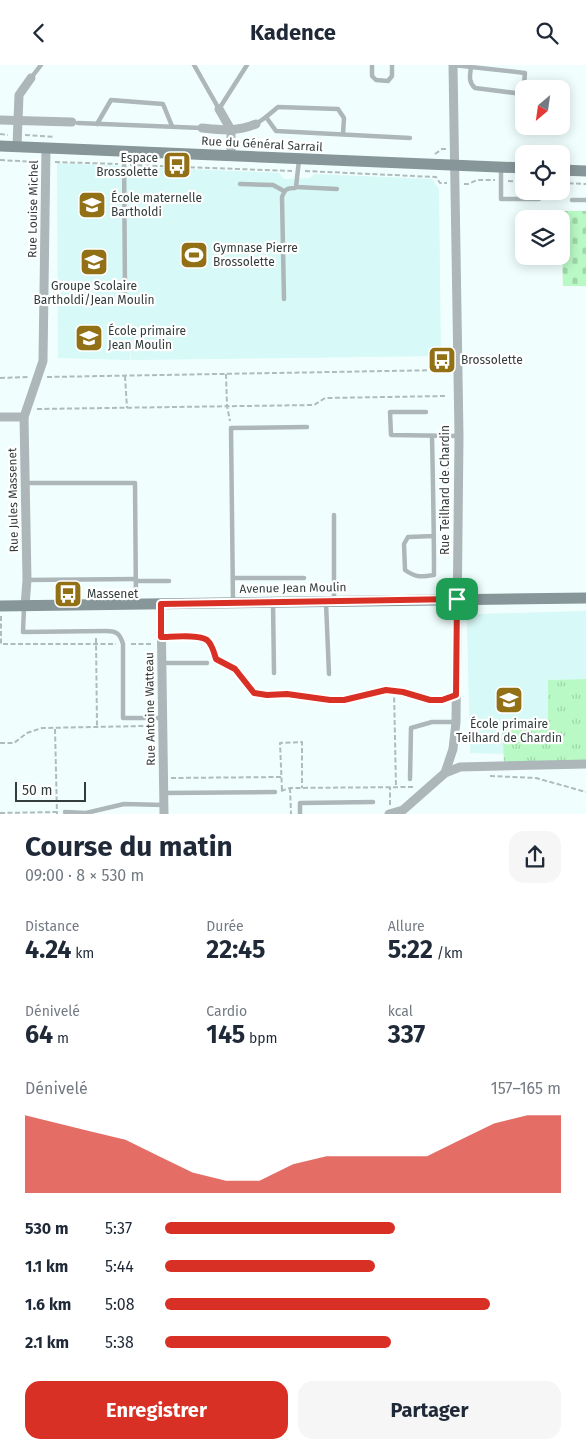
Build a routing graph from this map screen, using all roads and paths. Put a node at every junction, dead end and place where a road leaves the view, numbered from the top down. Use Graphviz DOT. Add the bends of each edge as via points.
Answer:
graph roads {
  1 [pos="40,65"];
  2 [pos="194,65"];
  3 [pos="247,65"];
  4 [pos="372,65"];
  5 [pos="392,65"];
  6 [pos="453,65"];
  7 [pos="471,67"];
  8 [pos="31,78"];
  9 [pos="219,109"];
  10 [pos="266,117"];
  11 [pos="0,120"];
  12 [pos="18,121"];
  13 [pos="75,122"];
  14 [pos="97,124"];
  15 [pos="256,124"];
  16 [pos="172,127"];
  17 [pos="202,128"];
  18 [pos="231,130"];
  19 [pos="343,134"];
  20 [pos="410,138"];
  21 [pos="0,146"];
  22 [pos="17,146"];
  23 [pos="46,148"];
  24 [pos="124,151"];
  25 [pos="231,156"];
  26 [pos="0,160"];
  27 [pos="46,162"];
  28 [pos="124,165"];
  29 [pos="298,165"];
  30 [pos="454,166"];
  31 [pos="501,167"];
  32 [pos="515,168"];
  33 [pos="570,170"];
  34 [pos="586,171"];
  35 [pos="501,181"];
  36 [pos="515,181"];
  37 [pos="570,183"];
  38 [pos="240,184"];
  39 [pos="454,184"];
  40 [pos="586,184"];
  41 [pos="296,187"];
  42 [pos="336,189"];
  43 [pos="284,191"];
  44 [pos="515,199"];
  45 [pos="572,200"];
  46 [pos="586,200"];
  47 [pos="125,293"];
  48 [pos="284,299"];
  49 [pos="444,370"];
  50 [pos="226,374"];
  51 [pos="125,376"];
  52 [pos="38,377"];
  53 [pos="0,378"];
  54 [pos="447,396"];
  55 [pos="227,405"];
  56 [pos="27,407"];
  57 [pos="127,408"];
  58 [pos="426,412"];
  59 [pos="0,417"];
  60 [pos="24,417"];
  61 [pos="307,427"];
  62 [pos="232,428"];
  63 [pos="432,435"];
  64 [pos="458,436"];
  65 [pos="25,483"];
  66 [pos="334,515"];
  67 [pos="434,536"];
  68 [pos="233,578"];
  69 [pos="304,578"];
  70 [pos="27,580"];
  71 [pos="136,580"];
  72 [pos="170,581"];
  73 [pos="586,598"];
  74 [pos="457,599"];
  75 [pos="330,601"];
  76 [pos="233,602"];
  77 [pos="273,602"];
  78 [pos="161,604"];
  79 [pos="136,605"];
  80 [pos="0,606"];
  81 [pos="25,606"];
  82 [pos="1,615"];
  83 [pos="96,631"];
  84 [pos="161,637"];
  85 [pos="96,644"];
  86 [pos="151,644"];
  87 [pos="123,645"];
  88 [pos="161,663"];
  89 [pos="207,663"];
  90 [pos="274,673"];
  91 [pos="328,674"];
  92 [pos="394,690"];
  93 [pos="456,695"];
  94 [pos="163,717"];
  95 [pos="456,722"];
  96 [pos="151,726"];
  97 [pos="98,727"];
  98 [pos="55,728"];
  99 [pos="0,743"];
  100 [pos="453,749"];
  101 [pos="586,764"];
  102 [pos="486,766"];
  103 [pos="460,767"];
  104 [pos="445,773"];
  105 [pos="170,777"];
  106 [pos="282,777"];
  107 [pos="410,779"];
  108 [pos="423,786"];
  109 [pos="390,787"];
  110 [pos="396,787"];
  111 [pos="290,788"];
  112 [pos="302,788"];
  113 [pos="282,790"];
  114 [pos="275,792"];
  115 [pos="586,792"];
  116 [pos="164,793"];
  117 [pos="373,802"];
  118 [pos="164,809"];
  119 [pos="389,812"];
  120 [pos="0,813"];
  121 [pos="23,813"];
  122 [pos="57,813"];
  123 [pos="64,813"];
  124 [pos="291,814"];
  125 [pos="300,814"];
  1 -- 8 [label="lane"];
  2 -- 9 [label="lane"];
  3 -- 9 [label="lane"];
  4 -- 5 [label="lane" via="372,76 376,80 388,81 392,76"];
  6 -- 7 [label="lane"];
  6 -- 30 [label="street, Rue Teilhard de Chardin"];
  7 -- 7 [label="lane" via="525,73 523,94 475,88 470,80"];
  8 -- 12 [label="street" via="19,95"];
  9 -- 18 [label="street"];
  10 -- 15 [label="lane"];
  10 -- 19 [label="lane" via="276,131"];
  10 -- 19 [label="lane" via="278,107 338,109 344,118"];
  11 -- 12 [label="street"];
  12 -- 13 [label="street"];
  12 -- 22 [label="street"];
  13 -- 14 [label="lane"];
  14 -- 16 [label="lane"];
  14 -- 16 [label="lane" via="110,101 163,104"];
  15 -- 18 [label="street"];
  16 -- 17 [label="lane"];
  17 -- 18 [label="street"];
  18 -- 25 [label="street"];
  19 -- 20 [label="lane"];
  21 -- 22 [label="street, Rue du Général Sarrail"];
  22 -- 23 [label="street, Rue du Général Sarrail"];
  23 -- 24 [label="street, Rue du Général Sarrail"];
  23 -- 27 [label="street, Rue Louise Michel"];
  24 -- 25 [label="street, Rue du Général Sarrail"];
  24 -- 28 [label="lane"];
  25 -- 29 [label="street, Rue du Général Sarrail"];
  26 -- 27 [label="path"];
  27 -- 28 [label="path"];
  27 -- 52 [label="street, Rue Louise Michel" via="43,361"];
  28 -- 29 [label="path"];
  28 -- 47 [label="lane"];
  29 -- 30 [label="street, Rue du Général Sarrail"];
  29 -- 39 [label="path" via="436,177 440,183"];
  29 -- 41 [label="lane"];
  30 -- 31 [label="street, Rue du Général Sarrail"];
  30 -- 39 [label="street, Rue Teilhard de Chardin"];
  31 -- 32 [label="street, Rue du Général Sarrail"];
  31 -- 35 [label="lane"];
  33 -- 34 [label="street"];
  35 -- 36 [label="path"];
  35 -- 39 [label="path" via="477,179 468,184"];
  35 -- 44 [label="lane" via="501,199"];
  37 -- 40 [label="path"];
  38 -- 43 [label="lane" via="273,185"];
  39 -- 64 [label="street, Rue Teilhard de Chardin"];
  41 -- 42 [label="lane"];
  41 -- 43 [label="lane"];
  43 -- 48 [label="lane"];
  45 -- 46 [label="lane"];
  49 -- 50 [label="path"];
  50 -- 51 [label="path"];
  50 -- 55 [label="path"];
  51 -- 52 [label="path"];
  51 -- 57 [label="path"];
  52 -- 53 [label="path"];
  52 -- 56 [label="street, Rue Louise Michel"];
  54 -- 55 [label="path" via="325,399 314,405"];
  55 -- 57 [label="path"];
  55 -- 62 [label="path"];
  56 -- 57 [label="path"];
  56 -- 60 [label="street, Rue Louise Michel"];
  58 -- 63 [label="lane" via="390,412 391,435"];
  59 -- 60 [label="street"];
  60 -- 65 [label="street, Rue Jules Massenet"];
  61 -- 62 [label="lane"];
  62 -- 68 [label="lane"];
  63 -- 64 [label="lane"];
  63 -- 67 [label="lane"];
  64 -- 74 [label="street, Rue Teilhard de Chardin"];
  65 -- 70 [label="street, Rue Jules Massenet"];
  65 -- 71 [label="lane" via="135,483"];
  66 -- 75 [label="lane"];
  67 -- 67 [label="lane" via="434,575 419,578 405,570 404,544 408,537"];
  68 -- 69 [label="lane"];
  68 -- 76 [label="lane"];
  70 -- 71 [label="lane"];
  70 -- 81 [label="street, Rue Jules Massenet"];
  71 -- 72 [label="lane"];
  71 -- 79 [label="lane"];
  73 -- 74 [label="street, Avenue Jean Moulin"];
  74 -- 75 [label="street, Avenue Jean Moulin"];
  74 -- 93 [label="street, Rue Teilhard de Chardin"];
  75 -- 77 [label="street, Avenue Jean Moulin"];
  75 -- 91 [label="lane"];
  76 -- 77 [label="street, Avenue Jean Moulin"];
  76 -- 78 [label="street, Avenue Jean Moulin"];
  77 -- 90 [label="lane"];
  78 -- 79 [label="street, Avenue Jean Moulin"];
  78 -- 84 [label="street, Rue Antoine Watteau"];
  79 -- 81 [label="street, Avenue Jean Moulin"];
  80 -- 81 [label="street, Avenue Jean Moulin"];
  81 -- 83 [label="lane" via="24,632"];
  82 -- 85 [label="path" via="1,644"];
  83 -- 85 [label="path"];
  83 -- 87 [label="lane" via="114,631"];
  84 -- 88 [label="street, Rue Antoine Watteau"];
  84 -- 92 [label="path" via="206,640 212,646 216,659 235,669 254,693 344,700 374,691"];
  85 -- 87 [label="path"];
  85 -- 97 [label="path"];
  86 -- 87 [label="path"];
  87 -- 94 [label="lane" via="123,719"];
  88 -- 89 [label="lane"];
  88 -- 94 [label="street, Rue Antoine Watteau"];
  92 -- 93 [label="path" via="430,700"];
  92 -- 110 [label="path"];
  93 -- 95 [label="street, Rue Teilhard de Chardin"];
  94 -- 116 [label="street, Rue Antoine Watteau"];
  95 -- 100 [label="street, Rue Teilhard de Chardin"];
  95 -- 107 [label="lane" via="432,722 411,728"];
  96 -- 98 [label="path"];
  98 -- 99 [label="path" via="27,733 14,743"];
  98 -- 122 [label="path"];
  100 -- 103 [label="street, Rue Teilhard de Chardin"];
  100 -- 104 [label="street, Rue Teilhard de Chardin"];
  101 -- 102 [label="street"];
  102 -- 103 [label="street"];
  102 -- 115 [label="path" via="486,776 536,778"];
  103 -- 104 [label="street"];
  104 -- 119 [label="street" via="403,810"];
  105 -- 106 [label="path"];
  106 -- 112 [label="path" via="280,743 302,742"];
  106 -- 113 [label="path"];
  108 -- 110 [label="path"];
  109 -- 110 [label="path"];
  109 -- 112 [label="path"];
  109 -- 119 [label="path"];
  111 -- 112 [label="path"];
  111 -- 113 [label="path"];
  111 -- 124 [label="path"];
  113 -- 114 [label="path"];
  114 -- 116 [label="lane"];
  116 -- 118 [label="street, Rue Antoine Watteau"];
  117 -- 125 [label="lane" via="300,803"];
  118 -- 123 [label="lane" via="124,804 86,813"];
  120 -- 121 [label="path"];
  121 -- 122 [label="path"];
  122 -- 123 [label="path"];
}
